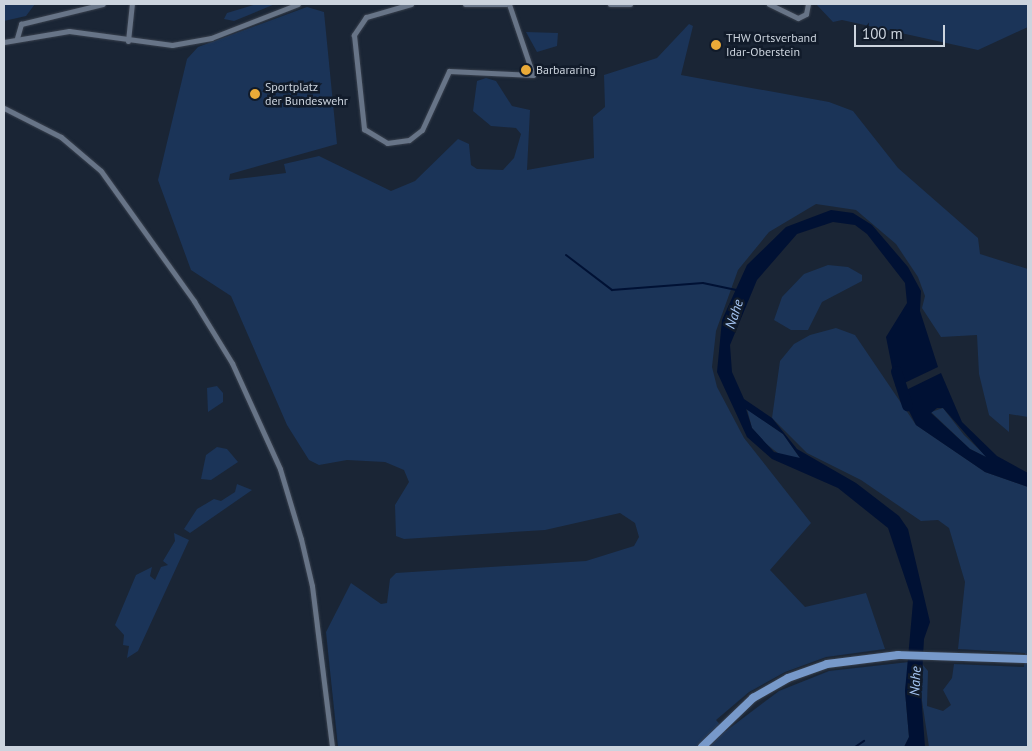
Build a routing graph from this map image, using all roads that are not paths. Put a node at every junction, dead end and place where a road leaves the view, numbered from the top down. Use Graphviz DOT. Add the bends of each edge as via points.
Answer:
graph roads {
  1 [pos="103,4"];
  2 [pos="132,4"];
  3 [pos="298,4"];
  4 [pos="411,4"];
  5 [pos="465,4"];
  6 [pos="508,4"];
  7 [pos="610,4"];
  8 [pos="630,4"];
  9 [pos="769,4"];
  10 [pos="808,4"];
  11 [pos="17,38"];
  12 [pos="4,42"];
  13 [pos="128,42"];
  14 [pos="4,108"];
  15 [pos="1026,659"];
  16 [pos="332,747"];
  17 [pos="702,747"];
  1 -- 11 [label="street" via="20,24"];
  2 -- 13 [label="street"];
  3 -- 13 [label="street" via="198,41 159,46"];
  4 -- 6 [label="street" via="362,20 354,35 364,129 378,141 397,142 419,134 442,77 451,70 533,75"];
  5 -- 6 [label="street"];
  7 -- 8 [label="street"];
  9 -- 10 [label="street" via="802,17"];
  11 -- 12 [label="street"];
  11 -- 13 [label="street" via="69,31"];
  14 -- 16 [label="street" via="61,137 101,171 194,301 232,363 277,461 301,539 312,586"];
  15 -- 17 [label="main road" via="907,654 840,661 776,684 721,725"];
}
